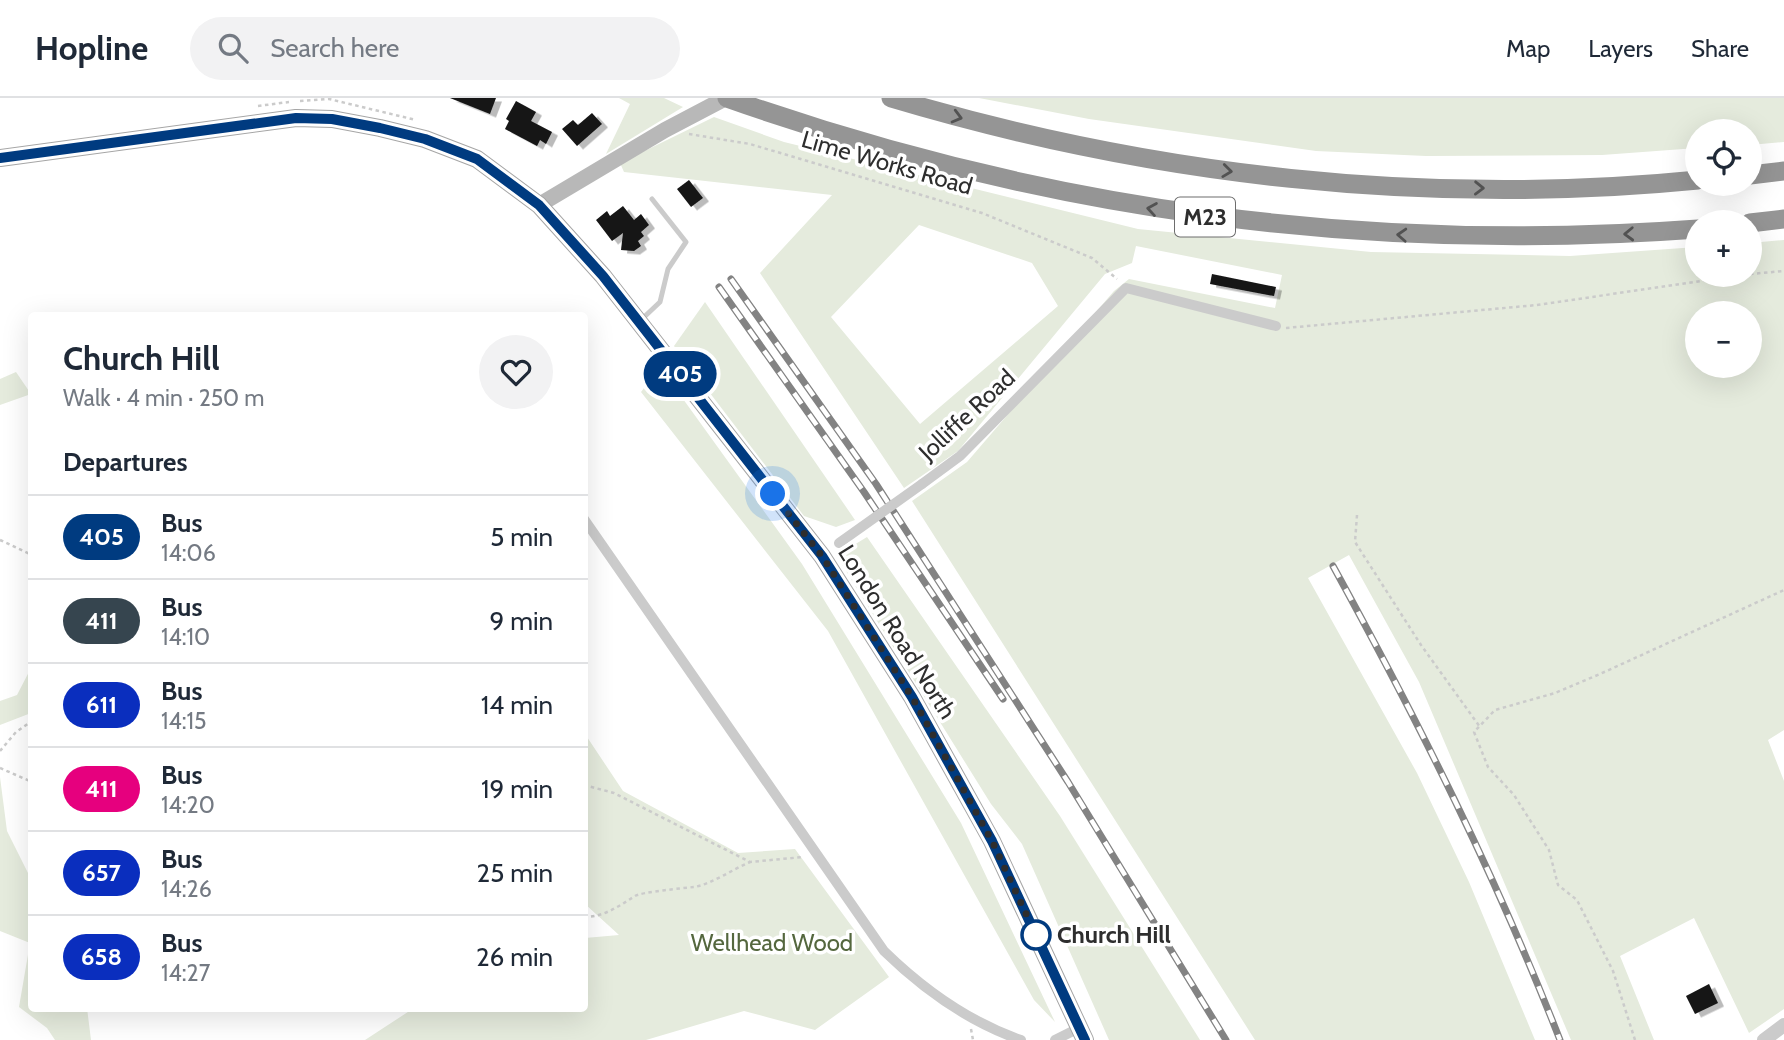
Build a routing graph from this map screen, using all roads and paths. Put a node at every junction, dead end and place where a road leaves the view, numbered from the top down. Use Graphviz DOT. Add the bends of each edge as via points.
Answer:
graph roads {
  1 [pos="727,98"];
  2 [pos="891,98"];
  3 [pos="671,127"];
  4 [pos="0,158"];
  5 [pos="1784,170"];
  6 [pos="1762,173"];
  7 [pos="1685,181"];
  8 [pos="652,199"];
  9 [pos="539,205"];
  10 [pos="1784,219"];
  11 [pos="1762,222"];
  12 [pos="1685,230"];
  13 [pos="1784,271"];
  14 [pos="1762,273"];
  15 [pos="1685,283"];
  16 [pos="1126,288"];
  17 [pos="639,321"];
  18 [pos="1276,327"];
  19 [pos="1293,330"];
  20 [pos="1357,514"];
  21 [pos="588,525"];
  22 [pos="0,540"];
  23 [pos="28,553"];
  24 [pos="822,556"];
  25 [pos="1784,590"];
  26 [pos="28,724"];
  27 [pos="1480,727"];
  28 [pos="0,751"];
  29 [pos="0,768"];
  30 [pos="28,780"];
  31 [pos="588,786"];
  32 [pos="817,856"];
  33 [pos="750,862"];
  34 [pos="588,917"];
  35 [pos="1784,1026"];
  36 [pos="1082,1034"];
  37 [pos="1021,1040"];
  38 [pos="1055,1040"];
  39 [pos="1635,1040"];
  40 [pos="1764,1040"];
  1 -- 3 [label="main road"];
  12 -- 1 [label="highway, M23, one-way" via="1581,236 1436,236 1297,228 1195,215 1068,194 961,169"];
  2 -- 7 [label="highway, M23, one-way" via="1080,147 1303,180 1523,189"];
  3 -- 9 [label="main road"];
  3 -- 16 [label="path, Lime Works Road" via="750,144 982,213 1092,258"];
  4 -- 9 [label="main road, London Road North" via="296,118 332,119 425,139 477,159"];
  5 -- 6 [label="highway"];
  8 -- 17 [label="lane" via="686,242 668,269 660,302"];
  9 -- 17 [label="main road, London Road North"];
  10 -- 11 [label="highway"];
  13 -- 14 [label="path"];
  15 -- 19 [label="path" via="1537,305"];
  16 -- 18 [label="street"];
  16 -- 24 [label="street, Jolliffe Road, bridge" via="960,456"];
  17 -- 24 [label="main road, London Road North"];
  20 -- 27 [label="path" via="1354,542"];
  21 -- 32 [label="street"];
  22 -- 23 [label="path"];
  24 -- 36 [label="main road, London Road North" via="912,697 992,841"];
  25 -- 27 [label="path" via="1589,679 1495,710"];
  26 -- 28 [label="path"];
  27 -- 39 [label="path" via="1474,732 1488,767 1514,796 1549,850 1558,885 1577,900 1613,971"];
  29 -- 30 [label="path"];
  31 -- 33 [label="path" via="614,793"];
  32 -- 33 [label="path"];
  32 -- 37 [label="street" via="884,951 916,982 997,1031"];
  33 -- 34 [label="path" via="694,887 635,896"];
  35 -- 40 [label="street"];
  36 -- 38 [label="street"];
}
